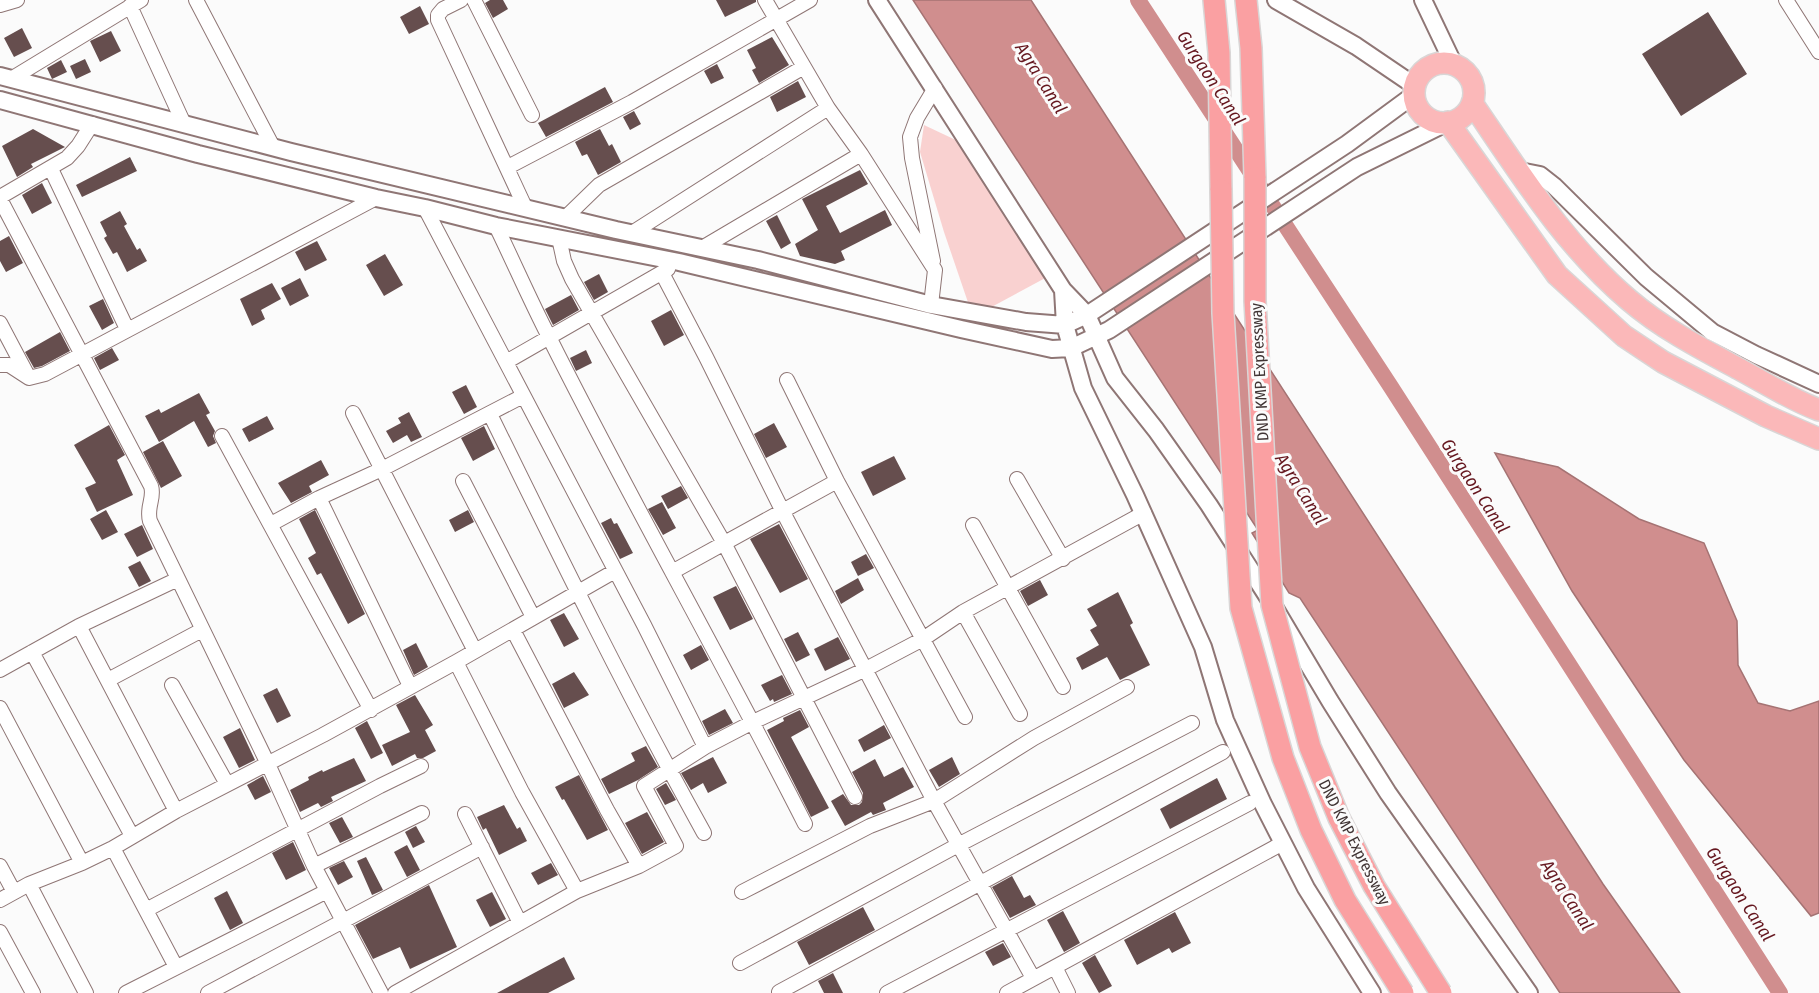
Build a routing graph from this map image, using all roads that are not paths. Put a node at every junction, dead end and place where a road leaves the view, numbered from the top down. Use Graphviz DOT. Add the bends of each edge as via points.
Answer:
graph roads {
  1 [pos="17,0"];
  2 [pos="196,0"];
  3 [pos="461,0"];
  4 [pos="474,0"];
  5 [pos="765,0"];
  6 [pos="810,0"];
  7 [pos="877,0"];
  8 [pos="1214,0"];
  9 [pos="1246,0"];
  10 [pos="1275,0"];
  11 [pos="1423,0"];
  12 [pos="1786,0"];
  13 [pos="135,3"];
  14 [pos="0,5"];
  15 [pos="777,21"];
  16 [pos="1819,52"];
  17 [pos="1454,64"];
  18 [pos="804,66"];
  19 [pos="6,78"];
  20 [pos="935,88"];
  21 [pos="1415,90"];
  22 [pos="0,100"];
  23 [pos="1472,104"];
  24 [pos="828,108"];
  25 [pos="532,116"];
  26 [pos="1448,122"];
  27 [pos="92,124"];
  28 [pos="184,124"];
  29 [pos="273,147"];
  30 [pos="861,154"];
  31 [pos="508,167"];
  32 [pos="51,169"];
  33 [pos="1519,171"];
  34 [pos="0,198"];
  35 [pos="376,198"];
  36 [pos="525,207"];
  37 [pos="425,208"];
  38 [pos="566,217"];
  39 [pos="496,226"];
  40 [pos="632,233"];
  41 [pos="559,237"];
  42 [pos="702,248"];
  43 [pos="679,262"];
  44 [pos="935,270"];
  45 [pos="662,273"];
  46 [pos="1063,290"];
  47 [pos="931,304"];
  48 [pos="1092,312"];
  49 [pos="593,313"];
  50 [pos="0,323"];
  51 [pos="1065,325"];
  52 [pos="127,329"];
  53 [pos="1103,333"];
  54 [pos="549,337"];
  55 [pos="1071,348"];
  56 [pos="82,353"];
  57 [pos="506,362"];
  58 [pos="0,365"];
  59 [pos="29,378"];
  60 [pos="787,380"];
  61 [pos="1819,384"];
  62 [pos="524,396"];
  63 [pos="1819,410"];
  64 [pos="353,412"];
  65 [pos="490,414"];
  66 [pos="222,436"];
  67 [pos="1819,439"];
  68 [pos="382,469"];
  69 [pos="1017,479"];
  70 [pos="463,481"];
  71 [pos="837,481"];
  72 [pos="319,498"];
  73 [pos="783,512"];
  74 [pos="1144,513"];
  75 [pos="271,524"];
  76 [pos="973,525"];
  77 [pos="724,543"];
  78 [pos="1063,559"];
  79 [pos="615,571"];
  80 [pos="672,572"];
  81 [pos="178,579"];
  82 [pos="1007,589"];
  83 [pos="577,592"];
  84 [pos="963,612"];
  85 [pos="534,617"];
  86 [pos="79,626"];
  87 [pos="202,630"];
  88 [pos="513,630"];
  89 [pos="923,639"];
  90 [pos="475,651"];
  91 [pos="32,652"];
  92 [pos="456,662"];
  93 [pos="866,669"];
  94 [pos="0,670"];
  95 [pos="108,680"];
  96 [pos="172,685"];
  97 [pos="410,686"];
  98 [pos="1063,687"];
  99 [pos="1127,687"];
  100 [pos="806,699"];
  101 [pos="0,708"];
  102 [pos="371,710"];
  103 [pos="1020,714"];
  104 [pos="965,717"];
  105 [pos="753,722"];
  106 [pos="1192,723"];
  107 [pos="705,747"];
  108 [pos="1223,752"];
  109 [pos="268,765"];
  110 [pos="421,766"];
  111 [pos="669,770"];
  112 [pos="227,784"];
  113 [pos="855,797"];
  114 [pos="934,801"];
  115 [pos="1250,802"];
  116 [pos="176,811"];
  117 [pos="422,813"];
  118 [pos="465,814"];
  119 [pos="805,824"];
  120 [pos="297,829"];
  121 [pos="704,833"];
  122 [pos="132,836"];
  123 [pos="1283,843"];
  124 [pos="960,844"];
  125 [pos="482,847"];
  126 [pos="113,848"];
  127 [pos="82,863"];
  128 [pos="0,866"];
  129 [pos="314,866"];
  130 [pos="639,866"];
  131 [pos="29,884"];
  132 [pos="980,884"];
  133 [pos="327,891"];
  134 [pos="577,891"];
  135 [pos="14,892"];
  136 [pos="742,892"];
  137 [pos="0,900"];
  138 [pos="146,910"];
  139 [pos="343,922"];
  140 [pos="520,923"];
  141 [pos="1006,930"];
  142 [pos="0,932"];
  143 [pos="740,963"];
  144 [pos="176,967"];
  145 [pos="1055,967"];
  146 [pos="1034,978"];
  147 [pos="379,992"];
  148 [pos="778,992"];
  149 [pos="33,993"];
  150 [pos="86,993"];
  151 [pos="126,993"];
  152 [pos="208,993"];
  153 [pos="394,993"];
  154 [pos="887,993"];
  155 [pos="1007,993"];
  156 [pos="1068,993"];
  157 [pos="1371,993"];
  158 [pos="1403,993"];
  159 [pos="1441,993"];
  160 [pos="1529,993"];
  1 -- 14 [label="street"];
  2 -- 29 [label="street"];
  3 -- 31 [label="street" via="443,9 438,20"];
  4 -- 25 [label="street"];
  5 -- 15 [label="street"];
  6 -- 15 [label="street"];
  7 -- 20 [label="street"];
  8 -- 158 [label="highway, DND KMP Expressway, bridge" via="1219,53 1223,313 1241,608 1283,758 1311,830 1346,900"];
  9 -- 159 [label="highway, DND KMP Expressway, bridge" via="1255,166 1255,301 1272,605 1310,747 1340,818 1374,886"];
  10 -- 21 [label="street" via="1356,46"];
  11 -- 17 [label="street"];
  12 -- 16 [label="street"];
  13 -- 19 [label="street"];
  13 -- 28 [label="street"];
  15 -- 18 [label="street"];
  15 -- 31 [label="street"];
  17 -- 21 [label="main road" via="1429,67 1418,78"];
  17 -- 23 [label="main road" via="1469,76 1474,94"];
  18 -- 24 [label="street"];
  18 -- 38 [label="street" via="600,185"];
  19 -- 28 [label="street"];
  20 -- 44 [label="street" via="910,136"];
  20 -- 46 [label="street"];
  21 -- 26 [label="main road" via="1422,113"];
  21 -- 48 [label="street, bridge" via="1347,144"];
  22 -- 27 [label="street"];
  23 -- 26 [label="main road" via="1462,116"];
  23 -- 33 [label="main road"];
  24 -- 30 [label="street"];
  24 -- 40 [label="street"];
  26 -- 53 [label="street, bridge" via="1357,166"];
  26 -- 67 [label="main road" via="1557,275 1624,336 1663,362"];
  27 -- 32 [label="street" via="78,147"];
  27 -- 35 [label="street"];
  28 -- 29 [label="street"];
  29 -- 36 [label="street"];
  30 -- 42 [label="street"];
  30 -- 44 [label="street"];
  31 -- 36 [label="street"];
  32 -- 34 [label="street"];
  32 -- 52 [label="street"];
  33 -- 61 [label="street" via="1540,175 1554,186 1646,277 1712,332"];
  33 -- 63 [label="main road" via="1582,256 1628,300 1688,342"];
  34 -- 56 [label="street"];
  35 -- 37 [label="street"];
  35 -- 52 [label="street"];
  36 -- 38 [label="street"];
  37 -- 39 [label="street"];
  37 -- 57 [label="street"];
  38 -- 40 [label="street"];
  39 -- 41 [label="street"];
  39 -- 54 [label="street"];
  40 -- 42 [label="street"];
  41 -- 43 [label="street"];
  41 -- 49 [label="street" via="568,271"];
  42 -- 47 [label="street"];
  43 -- 45 [label="street"];
  43 -- 55 [label="street" via="1052,349"];
  44 -- 47 [label="street"];
  45 -- 49 [label="street"];
  45 -- 73 [label="street"];
  46 -- 48 [label="street"];
  46 -- 51 [label="street"];
  47 -- 51 [label="street" via="1026,322"];
  48 -- 51 [label="street"];
  48 -- 53 [label="street"];
  49 -- 54 [label="street"];
  49 -- 77 [label="street"];
  50 -- 59 [label="street"];
  51 -- 55 [label="street"];
  52 -- 56 [label="street"];
  53 -- 55 [label="street"];
  53 -- 160 [label="street" via="1115,378 1209,505 1388,793"];
  54 -- 57 [label="street"];
  54 -- 80 [label="street"];
  55 -- 74 [label="street" via="1090,404"];
  56 -- 59 [label="street" via="45,374"];
  56 -- 81 [label="street" via="152,486 150,521"];
  57 -- 62 [label="street"];
  58 -- 59 [label="street" via="9,365"];
  60 -- 71 [label="street"];
  62 -- 65 [label="street"];
  62 -- 79 [label="street"];
  64 -- 68 [label="street"];
  65 -- 68 [label="street"];
  65 -- 83 [label="street"];
  66 -- 75 [label="street"];
  68 -- 72 [label="street"];
  68 -- 90 [label="street"];
  69 -- 78 [label="street"];
  70 -- 85 [label="street"];
  71 -- 73 [label="street"];
  71 -- 89 [label="street"];
  72 -- 75 [label="street"];
  72 -- 97 [label="street"];
  73 -- 77 [label="street"];
  73 -- 93 [label="street"];
  74 -- 78 [label="street"];
  74 -- 123 [label="street" via="1203,647 1225,720"];
  75 -- 102 [label="street"];
  76 -- 82 [label="street"];
  77 -- 80 [label="street"];
  77 -- 100 [label="street"];
  78 -- 82 [label="street"];
  79 -- 83 [label="street"];
  79 -- 107 [label="street"];
  80 -- 105 [label="street"];
  81 -- 86 [label="street"];
  81 -- 87 [label="street"];
  82 -- 84 [label="street"];
  82 -- 98 [label="street"];
  83 -- 85 [label="street"];
  83 -- 111 [label="street"];
  84 -- 89 [label="street"];
  84 -- 103 [label="street"];
  85 -- 88 [label="street"];
  86 -- 91 [label="street"];
  86 -- 95 [label="street"];
  87 -- 95 [label="street"];
  87 -- 109 [label="street"];
  88 -- 90 [label="street"];
  88 -- 130 [label="street"];
  89 -- 93 [label="street"];
  89 -- 104 [label="street"];
  90 -- 92 [label="street"];
  91 -- 94 [label="street"];
  91 -- 122 [label="street"];
  92 -- 97 [label="street"];
  92 -- 134 [label="street"];
  93 -- 100 [label="street"];
  93 -- 114 [label="street"];
  95 -- 116 [label="street"];
  96 -- 112 [label="street"];
  97 -- 102 [label="street"];
  99 -- 114 [label="street" via="1034,738"];
  100 -- 105 [label="street"];
  100 -- 113 [label="street"];
  101 -- 127 [label="street"];
  102 -- 109 [label="street"];
  105 -- 107 [label="street"];
  105 -- 119 [label="street"];
  106 -- 124 [label="street"];
  107 -- 111 [label="street"];
  108 -- 132 [label="street"];
  109 -- 112 [label="street"];
  109 -- 120 [label="street"];
  110 -- 120 [label="street"];
  111 -- 121 [label="street"];
  111 -- 130 [label="street" via="644,786 676,846"];
  112 -- 116 [label="street"];
  114 -- 124 [label="street"];
  114 -- 136 [label="street" via="870,826"];
  115 -- 141 [label="street"];
  116 -- 122 [label="street"];
  117 -- 129 [label="street"];
  118 -- 125 [label="street"];
  120 -- 129 [label="street"];
  120 -- 138 [label="street"];
  122 -- 126 [label="street"];
  123 -- 145 [label="street"];
  123 -- 157 [label="street"];
  124 -- 132 [label="street"];
  124 -- 143 [label="street"];
  125 -- 139 [label="street"];
  125 -- 140 [label="street"];
  126 -- 127 [label="street"];
  126 -- 138 [label="street"];
  127 -- 131 [label="street"];
  128 -- 135 [label="street"];
  129 -- 133 [label="street"];
  130 -- 134 [label="street"];
  131 -- 135 [label="street"];
  131 -- 150 [label="street"];
  132 -- 141 [label="street"];
  132 -- 148 [label="street"];
  133 -- 139 [label="street"];
  133 -- 144 [label="street"];
  134 -- 140 [label="street"];
  135 -- 137 [label="street"];
  138 -- 144 [label="street"];
  139 -- 147 [label="street"];
  139 -- 152 [label="street"];
  140 -- 153 [label="street"];
  141 -- 146 [label="street"];
  141 -- 154 [label="street"];
  142 -- 149 [label="street"];
  144 -- 151 [label="street"];
  145 -- 146 [label="street"];
  145 -- 156 [label="street"];
  146 -- 155 [label="street"];
}
